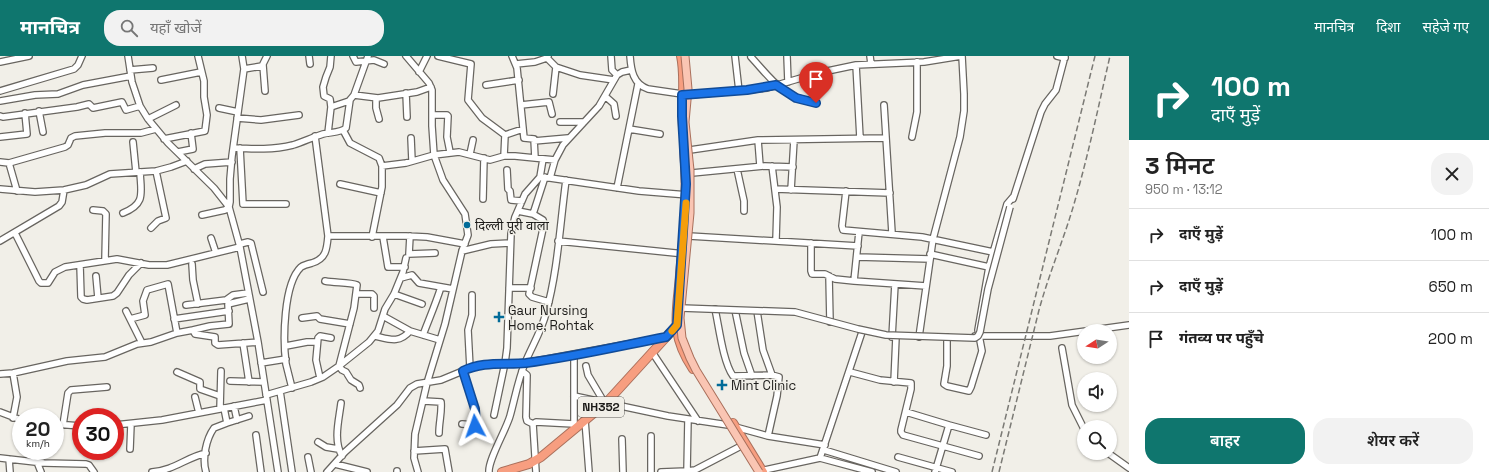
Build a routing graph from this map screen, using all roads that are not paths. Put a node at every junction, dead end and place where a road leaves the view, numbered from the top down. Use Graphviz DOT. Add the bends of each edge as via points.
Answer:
graph roads {
  1 [pos="29,56"];
  2 [pos="82,56"];
  3 [pos="128,56"];
  4 [pos="198,56"];
  5 [pos="242,56"];
  6 [pos="267,56"];
  7 [pos="309,56"];
  8 [pos="331,56"];
  9 [pos="354,56"];
  10 [pos="406,56"];
  11 [pos="427,56"];
  12 [pos="438,56"];
  13 [pos="512,56"];
  14 [pos="611,56"];
  15 [pos="630,56"];
  16 [pos="681,56"];
  17 [pos="686,56"];
  18 [pos="735,56"];
  19 [pos="787,56"];
  20 [pos="870,56"];
  21 [pos="961,56"];
  22 [pos="1057,56"];
  23 [pos="547,57"];
  24 [pos="751,57"];
  25 [pos="1065,57"];
  26 [pos="367,58"];
  27 [pos="939,58"];
  28 [pos="0,62"];
  29 [pos="917,62"];
  30 [pos="310,64"];
  31 [pos="384,64"];
  32 [pos="516,64"];
  33 [pos="871,64"];
  34 [pos="263,65"];
  35 [pos="856,65"];
  36 [pos="556,67"];
  37 [pos="153,68"];
  38 [pos="244,69"];
  39 [pos="632,70"];
  40 [pos="201,72"];
  41 [pos="419,72"];
  42 [pos="131,73"];
  43 [pos="615,77"];
  44 [pos="161,80"];
  45 [pos="519,80"];
  46 [pos="788,82"];
  47 [pos="638,84"];
  48 [pos="486,85"];
  49 [pos="776,85"];
  50 [pos="431,87"];
  51 [pos="0,91"];
  52 [pos="265,91"];
  53 [pos="739,91"];
  54 [pos="406,93"];
  55 [pos="553,94"];
  56 [pos="686,95"];
  57 [pos="605,96"];
  58 [pos="352,97"];
  59 [pos="376,98"];
  60 [pos="0,100"];
  61 [pos="816,103"];
  62 [pos="176,105"];
  63 [pos="521,105"];
  64 [pos="884,105"];
  65 [pos="140,106"];
  66 [pos="331,107"];
  67 [pos="218,108"];
  68 [pos="39,112"];
  69 [pos="238,112"];
  70 [pos="24,113"];
  71 [pos="552,114"];
  72 [pos="299,115"];
  73 [pos="0,116"];
  74 [pos="432,116"];
  75 [pos="616,116"];
  76 [pos="407,117"];
  77 [pos="237,118"];
  78 [pos="148,119"];
  79 [pos="379,119"];
  80 [pos="560,122"];
  81 [pos="584,122"];
  82 [pos="523,129"];
  83 [pos="629,129"];
  84 [pos="156,130"];
  85 [pos="343,130"];
  86 [pos="43,132"];
  87 [pos="191,133"];
  88 [pos="328,133"];
  89 [pos="660,134"];
  90 [pos="505,135"];
  91 [pos="315,136"];
  92 [pos="0,137"];
  93 [pos="912,137"];
  94 [pos="412,138"];
  95 [pos="568,138"];
  96 [pos="860,138"];
  97 [pos="885,138"];
  98 [pos="164,139"];
  99 [pos="473,140"];
  100 [pos="758,140"];
  101 [pos="794,140"];
  102 [pos="534,141"];
  103 [pos="133,142"];
  104 [pos="234,148"];
  105 [pos="240,148"];
  106 [pos="690,150"];
  107 [pos="178,152"];
  108 [pos="450,152"];
  109 [pos="434,154"];
  110 [pos="470,154"];
  111 [pos="504,156"];
  112 [pos="484,158"];
  113 [pos="535,158"];
  114 [pos="543,159"];
  115 [pos="555,160"];
  116 [pos="187,161"];
  117 [pos="412,161"];
  118 [pos="0,162"];
  119 [pos="232,162"];
  120 [pos="9,163"];
  121 [pos="382,166"];
  122 [pos="760,166"];
  123 [pos="772,166"];
  124 [pos="792,167"];
  125 [pos="194,169"];
  126 [pos="737,169"];
  127 [pos="506,170"];
  128 [pos="156,171"];
  129 [pos="138,172"];
  130 [pos="692,173"];
  131 [pos="545,177"];
  132 [pos="566,180"];
  133 [pos="340,184"];
  134 [pos="617,188"];
  135 [pos="0,189"];
  136 [pos="775,189"];
  137 [pos="64,190"];
  138 [pos="791,190"];
  139 [pos="17,191"];
  140 [pos="846,191"];
  141 [pos="381,193"];
  142 [pos="890,193"];
  143 [pos="689,195"];
  144 [pos="1013,197"];
  145 [pos="483,199"];
  146 [pos="522,202"];
  147 [pos="286,204"];
  148 [pos="229,207"];
  149 [pos="93,210"];
  150 [pos="518,211"];
  151 [pos="744,211"];
  152 [pos="123,213"];
  153 [pos="533,214"];
  154 [pos="202,215"];
  155 [pos="151,228"];
  156 [pos="859,232"];
  157 [pos="15,233"];
  158 [pos="892,233"];
  159 [pos="328,236"];
  160 [pos="383,236"];
  161 [pos="410,236"];
  162 [pos="689,236"];
  163 [pos="372,237"];
  164 [pos="211,238"];
  165 [pos="933,238"];
  166 [pos="0,240"];
  167 [pos="776,240"];
  168 [pos="558,241"];
  169 [pos="510,243"];
  170 [pos="810,243"];
  171 [pos="465,244"];
  172 [pos="240,245"];
  173 [pos="858,246"];
  174 [pos="462,251"];
  175 [pos="435,252"];
  176 [pos="993,252"];
  177 [pos="216,253"];
  178 [pos="684,254"];
  179 [pos="930,256"];
  180 [pos="857,257"];
  181 [pos="406,258"];
  182 [pos="105,260"];
  183 [pos="141,263"];
  184 [pos="192,264"];
  185 [pos="80,265"];
  186 [pos="405,267"];
  187 [pos="989,267"];
  188 [pos="96,276"];
  189 [pos="829,276"];
  190 [pos="401,278"];
  191 [pos="325,281"];
  192 [pos="854,281"];
  193 [pos="895,284"];
  194 [pos="926,286"];
  195 [pos="441,287"];
  196 [pos="509,288"];
  197 [pos="530,288"];
  198 [pos="453,289"];
  199 [pos="263,292"];
  200 [pos="356,294"];
  201 [pos="394,294"];
  202 [pos="472,295"];
  203 [pos="249,296"];
  204 [pos="98,298"];
  205 [pos="549,302"];
  206 [pos="198,304"];
  207 [pos="422,304"];
  208 [pos="186,305"];
  209 [pos="374,308"];
  210 [pos="680,308"];
  211 [pos="715,309"];
  212 [pos="735,310"];
  213 [pos="126,311"];
  214 [pos="229,311"];
  215 [pos="757,311"];
  216 [pos="383,316"];
  217 [pos="302,318"];
  218 [pos="130,319"];
  219 [pos="174,319"];
  220 [pos="679,322"];
  221 [pos="830,322"];
  222 [pos="350,324"];
  223 [pos="1129,325"];
  224 [pos="193,330"];
  225 [pos="410,331"];
  226 [pos="862,332"];
  227 [pos="177,333"];
  228 [pos="423,335"];
  229 [pos="375,336"];
  230 [pos="978,336"];
  231 [pos="666,337"];
  232 [pos="894,337"];
  233 [pos="919,337"];
  234 [pos="947,337"];
  235 [pos="331,338"];
  236 [pos="440,340"];
  237 [pos="258,342"];
  238 [pos="318,342"];
  239 [pos="142,343"];
  240 [pos="243,343"];
  241 [pos="286,346"];
  242 [pos="1062,348"];
  243 [pos="652,352"];
  244 [pos="574,354"];
  245 [pos="286,359"];
  246 [pos="261,363"];
  247 [pos="505,363"];
  248 [pos="525,363"];
  249 [pos="339,366"];
  250 [pos="586,366"];
  251 [pos="470,368"];
  252 [pos="221,371"];
  253 [pos="463,371"];
  254 [pos="522,371"];
  255 [pos="177,372"];
  256 [pos="850,372"];
  257 [pos="13,373"];
  258 [pos="0,374"];
  259 [pos="772,375"];
  260 [pos="752,376"];
  261 [pos="320,378"];
  262 [pos="230,381"];
  263 [pos="249,382"];
  264 [pos="264,382"];
  265 [pos="894,382"];
  266 [pos="427,383"];
  267 [pos="107,387"];
  268 [pos="292,388"];
  269 [pos="360,388"];
  270 [pos="280,391"];
  271 [pos="220,396"];
  272 [pos="574,396"];
  273 [pos="195,397"];
  274 [pos="267,397"];
  275 [pos="424,401"];
  276 [pos="341,403"];
  277 [pos="605,403"];
  278 [pos="234,406"];
  279 [pos="15,408"];
  280 [pos="222,409"];
  281 [pos="0,412"];
  282 [pos="906,412"];
  283 [pos="199,413"];
  284 [pos="494,415"];
  285 [pos="249,416"];
  286 [pos="12,418"];
  287 [pos="64,419"];
  288 [pos="688,419"];
  289 [pos="237,420"];
  290 [pos="585,420"];
  291 [pos="698,420"];
  292 [pos="1080,420"];
  293 [pos="226,423"];
  294 [pos="124,424"];
  295 [pos="130,424"];
  296 [pos="462,424"];
  297 [pos="533,424"];
  298 [pos="949,425"];
  299 [pos="574,426"];
  300 [pos="732,426"];
  301 [pos="439,432"];
  302 [pos="256,435"];
  303 [pos="986,435"];
  304 [pos="652,436"];
  305 [pos="768,436"];
  306 [pos="622,439"];
  307 [pos="318,442"];
  308 [pos="741,446"];
  309 [pos="824,447"];
  310 [pos="942,447"];
  311 [pos="130,449"];
  312 [pos="338,449"];
  313 [pos="414,451"];
  314 [pos="206,453"];
  315 [pos="308,456"];
  316 [pos="342,456"];
  317 [pos="979,456"];
  318 [pos="898,457"];
  319 [pos="0,458"];
  320 [pos="820,458"];
  321 [pos="9,459"];
  322 [pos="1117,459"];
  323 [pos="536,460"];
  324 [pos="37,462"];
  325 [pos="335,464"];
  326 [pos="1129,468"];
  327 [pos="351,470"];
  328 [pos="936,470"];
  329 [pos="761,471"];
  330 [pos="10,472"];
  331 [pos="41,472"];
  332 [pos="93,472"];
  333 [pos="152,472"];
  334 [pos="206,472"];
  335 [pos="261,472"];
  336 [pos="278,472"];
  337 [pos="292,472"];
  338 [pos="311,472"];
  339 [pos="327,472"];
  340 [pos="367,472"];
  341 [pos="418,472"];
  342 [pos="449,472"];
  343 [pos="489,472"];
  344 [pos="502,472"];
  345 [pos="536,472"];
  346 [pos="589,472"];
  347 [pos="623,472"];
  348 [pos="652,472"];
  349 [pos="661,472"];
  350 [pos="687,472"];
  351 [pos="872,472"];
  352 [pos="896,472"];
  353 [pos="952,472"];
  1 -- 28 [label="street"];
  2 -- 51 [label="street" via="74,69"];
  3 -- 42 [label="street"];
  4 -- 40 [label="street"];
  5 -- 38 [label="street"];
  6 -- 34 [label="street"];
  7 -- 30 [label="street"];
  8 -- 66 [label="street" via="323,94 330,99"];
  9 -- 26 [label="street" via="356,62"];
  10 -- 41 [label="street"];
  11 -- 41 [label="street"];
  12 -- 90 [label="street" via="471,64 468,101 482,118"];
  13 -- 32 [label="street"];
  14 -- 43 [label="street"];
  15 -- 39 [label="street"];
  16 -- 56 [label="highway"];
  17 -- 56 [label="highway" via="690,83"];
  17 -- 210 [label="main road, bridge" via="688,89 685,122 690,170 690,206"];
  18 -- 53 [label="street"];
  19 -- 46 [label="street"];
  20 -- 33 [label="street"];
  21 -- 27 [label="street"];
  21 -- 165 [label="street" via="964,94 961,130"];
  22 -- 25 [label="street"];
  23 -- 32 [label="street" via="535,62"];
  23 -- 36 [label="street"];
  24 -- 49 [label="street"];
  25 -- 144 [label="street" via="1056,90 1041,112"];
  26 -- 31 [label="street"];
  26 -- 58 [label="street"];
  27 -- 29 [label="street"];
  29 -- 33 [label="street"];
  29 -- 93 [label="street" via="917,112"];
  32 -- 45 [label="street"];
  33 -- 35 [label="street"];
  34 -- 38 [label="street"];
  34 -- 52 [label="street"];
  35 -- 46 [label="street"];
  35 -- 96 [label="street"];
  36 -- 43 [label="street" via="580,75"];
  36 -- 55 [label="street"];
  37 -- 42 [label="street"];
  38 -- 69 [label="street"];
  39 -- 43 [label="street"];
  39 -- 47 [label="street"];
  40 -- 44 [label="street"];
  40 -- 87 [label="street" via="207,115 206,129"];
  41 -- 50 [label="street"];
  42 -- 60 [label="street" via="58,94"];
  42 -- 65 [label="street"];
  43 -- 57 [label="street"];
  45 -- 48 [label="street"];
  45 -- 63 [label="street"];
  46 -- 49 [label="street"];
  47 -- 56 [label="street" via="648,89"];
  47 -- 83 [label="street"];
  49 -- 53 [label="street"];
  49 -- 61 [label="street" via="796,98"];
  50 -- 54 [label="street"];
  50 -- 74 [label="street"];
  53 -- 56 [label="street"];
  54 -- 59 [label="street"];
  54 -- 76 [label="street"];
  56 -- 106 [label="highway"];
  56 -- 143 [label="highway" via="682,116"];
  57 -- 75 [label="street" via="614,104"];
  57 -- 81 [label="street"];
  58 -- 59 [label="street"];
  58 -- 66 [label="street"];
  58 -- 85 [label="street" via="346,128"];
  59 -- 79 [label="street"];
  62 -- 78 [label="street"];
  63 -- 71 [label="street" via="549,102"];
  63 -- 82 [label="street"];
  64 -- 97 [label="street"];
  65 -- 68 [label="street" via="126,110 122,102 93,108 90,104"];
  65 -- 78 [label="street"];
  66 -- 88 [label="street"];
  67 -- 69 [label="street"];
  68 -- 70 [label="street"];
  68 -- 86 [label="street"];
  69 -- 77 [label="street"];
  70 -- 73 [label="street"];
  70 -- 92 [label="street" via="26,134"];
  72 -- 77 [label="street" via="261,120"];
  74 -- 108 [label="street" via="448,116 447,137"];
  74 -- 109 [label="street"];
  77 -- 104 [label="street"];
  78 -- 84 [label="street"];
  80 -- 81 [label="street"];
  81 -- 95 [label="street"];
  82 -- 90 [label="street"];
  82 -- 102 [label="street" via="524,138 532,138"];
  83 -- 89 [label="street"];
  83 -- 134 [label="street"];
  84 -- 98 [label="street"];
  84 -- 120 [label="street" via="75,136 70,139 67,146"];
  85 -- 88 [label="street"];
  85 -- 121 [label="street" via="350,144 376,155"];
  87 -- 98 [label="street"];
  87 -- 107 [label="street" via="193,149"];
  88 -- 91 [label="street"];
  90 -- 111 [label="street"];
  91 -- 105 [label="street" via="273,149"];
  91 -- 159 [label="street"];
  94 -- 117 [label="street"];
  95 -- 102 [label="street"];
  95 -- 115 [label="street"];
  96 -- 97 [label="street"];
  96 -- 101 [label="street"];
  97 -- 142 [label="street"];
  98 -- 107 [label="street"];
  99 -- 110 [label="street"];
  100 -- 101 [label="street"];
  100 -- 106 [label="street"];
  100 -- 122 [label="street"];
  101 -- 124 [label="street"];
  102 -- 113 [label="street"];
  103 -- 129 [label="street"];
  104 -- 105 [label="street"];
  104 -- 119 [label="street"];
  105 -- 147 [label="street" via="243,204"];
  106 -- 130 [label="highway"];
  107 -- 116 [label="street"];
  108 -- 109 [label="street"];
  108 -- 110 [label="street"];
  109 -- 117 [label="street"];
  109 -- 171 [label="street" via="446,184 465,214 468,230"];
  110 -- 112 [label="street"];
  111 -- 112 [label="street"];
  111 -- 113 [label="street"];
  112 -- 145 [label="street"];
  113 -- 114 [label="street"];
  114 -- 115 [label="street"];
  114 -- 131 [label="street"];
  115 -- 131 [label="street"];
  116 -- 125 [label="street"];
  116 -- 128 [label="street"];
  117 -- 121 [label="street"];
  118 -- 120 [label="street"];
  119 -- 125 [label="street" via="205,164"];
  119 -- 148 [label="street"];
  120 -- 139 [label="street"];
  121 -- 141 [label="street"];
  122 -- 123 [label="street"];
  122 -- 126 [label="street"];
  123 -- 124 [label="street"];
  123 -- 136 [label="street"];
  124 -- 138 [label="street"];
  125 -- 148 [label="street"];
  126 -- 130 [label="street"];
  126 -- 151 [label="street"];
  127 -- 146 [label="street" via="511,200"];
  128 -- 129 [label="street"];
  128 -- 155 [label="street" via="166,218"];
  129 -- 137 [label="street" via="110,174 86,185"];
  129 -- 152 [label="street" via="141,200 135,208"];
  130 -- 143 [label="highway"];
  131 -- 132 [label="street"];
  131 -- 146 [label="street" via="526,193"];
  131 -- 153 [label="street"];
  132 -- 134 [label="street"];
  132 -- 168 [label="street"];
  133 -- 141 [label="street"];
  134 -- 143 [label="street"];
  135 -- 139 [label="street"];
  136 -- 138 [label="street"];
  136 -- 167 [label="street"];
  137 -- 139 [label="street"];
  137 -- 157 [label="street" via="59,206"];
  138 -- 140 [label="street"];
  140 -- 142 [label="street"];
  140 -- 156 [label="street" via="842,228 846,231"];
  141 -- 163 [label="street"];
  142 -- 158 [label="street"];
  143 -- 162 [label="highway"];
  143 -- 178 [label="highway"];
  144 -- 176 [label="street" via="1007,204"];
  144 -- 210 [label="street, bridge" via="988,289 979,334 975,338 886,335 795,312"];
  146 -- 150 [label="street"];
  148 -- 154 [label="street"];
  148 -- 172 [label="street"];
  149 -- 182 [label="street" via="106,214"];
  150 -- 153 [label="street"];
  150 -- 169 [label="street"];
  153 -- 197 [label="street" via="542,219 544,224"];
  156 -- 158 [label="street"];
  156 -- 173 [label="street"];
  157 -- 166 [label="street"];
  157 -- 185 [label="street" via="42,283 48,283 60,269"];
  158 -- 165 [label="street"];
  159 -- 163 [label="street"];
  159 -- 241 [label="street" via="323,256 301,268 294,278 286,307"];
  160 -- 161 [label="street"];
  160 -- 163 [label="street"];
  160 -- 186 [label="street" via="388,267"];
  161 -- 171 [label="street"];
  161 -- 175 [label="street" via="409,254"];
  162 -- 167 [label="street"];
  162 -- 178 [label="highway"];
  164 -- 177 [label="street"];
  165 -- 176 [label="street"];
  165 -- 179 [label="street"];
  167 -- 170 [label="street"];
  168 -- 178 [label="street"];
  168 -- 205 [label="street"];
  169 -- 174 [label="street" via="491,244"];
  169 -- 196 [label="street"];
  170 -- 173 [label="street"];
  170 -- 189 [label="street" via="811,273"];
  171 -- 174 [label="street"];
  172 -- 177 [label="street"];
  172 -- 199 [label="street" via="250,243"];
  172 -- 203 [label="street"];
  173 -- 180 [label="street"];
  174 -- 198 [label="street"];
  176 -- 187 [label="street"];
  177 -- 183 [label="street" via="167,265"];
  178 -- 210 [label="highway"];
  179 -- 180 [label="street"];
  179 -- 187 [label="street"];
  179 -- 194 [label="street"];
  180 -- 192 [label="street"];
  181 -- 186 [label="street"];
  182 -- 183 [label="street"];
  182 -- 185 [label="street"];
  183 -- 204 [label="street" via="129,274 116,294"];
  184 -- 206 [label="street"];
  185 -- 204 [label="street" via="81,297 85,300"];
  186 -- 190 [label="street"];
  187 -- 230 [label="street"];
  188 -- 204 [label="street"];
  189 -- 192 [label="street"];
  189 -- 221 [label="street"];
  190 -- 195 [label="street" via="412,276 419,283"];
  190 -- 201 [label="street"];
  191 -- 200 [label="street" via="356,284"];
  192 -- 193 [label="street"];
  193 -- 194 [label="street"];
  193 -- 232 [label="street"];
  194 -- 233 [label="street"];
  195 -- 198 [label="street"];
  195 -- 228 [label="street"];
  196 -- 197 [label="street"];
  196 -- 247 [label="street"];
  197 -- 205 [label="street" via="531,297"];
  198 -- 236 [label="street"];
  200 -- 209 [label="street" via="372,294"];
  200 -- 222 [label="street"];
  201 -- 207 [label="street"];
  201 -- 216 [label="street"];
  202 -- 251 [label="street" via="472,315 468,330"];
  203 -- 206 [label="street" via="233,295 228,299"];
  203 -- 214 [label="street" via="229,304"];
  203 -- 237 [label="street"];
  205 -- 248 [label="street"];
  206 -- 208 [label="street"];
  210 -- 211 [label="street"];
  210 -- 220 [label="highway"];
  210 -- 329 [label="main road, bridge" via="682,338 690,358"];
  211 -- 212 [label="street"];
  211 -- 260 [label="street" via="731,374"];
  212 -- 215 [label="street"];
  212 -- 260 [label="street" via="744,353"];
  213 -- 218 [label="street"];
  214 -- 219 [label="street"];
  214 -- 224 [label="street" via="229,324"];
  215 -- 221 [label="street" via="799,314"];
  215 -- 259 [label="street" via="763,350"];
  216 -- 225 [label="street"];
  216 -- 229 [label="street"];
  217 -- 222 [label="street" via="317,316"];
  218 -- 219 [label="street" via="145,314 143,301 147,290 168,284"];
  218 -- 239 [label="street"];
  219 -- 227 [label="street"];
  220 -- 231 [label="highway, NH352"];
  220 -- 300 [label="highway" via="689,353"];
  221 -- 226 [label="street"];
  222 -- 249 [label="street"];
  223 -- 230 [label="street" via="1050,336"];
  224 -- 227 [label="street"];
  224 -- 240 [label="street" via="195,334 215,337 215,343 218,345"];
  225 -- 228 [label="street"];
  225 -- 229 [label="street" via="398,340"];
  226 -- 232 [label="street"];
  226 -- 256 [label="street"];
  227 -- 239 [label="street"];
  228 -- 236 [label="street"];
  229 -- 249 [label="street"];
  230 -- 234 [label="street"];
  230 -- 234 [label="street" via="982,351 968,391 944,384"];
  231 -- 243 [label="highway, NH352"];
  231 -- 244 [label="street"];
  232 -- 233 [label="street"];
  232 -- 265 [label="street"];
  233 -- 234 [label="street"];
  235 -- 238 [label="street" via="319,336"];
  236 -- 266 [label="street"];
  237 -- 240 [label="street"];
  237 -- 246 [label="street"];
  238 -- 241 [label="street"];
  238 -- 261 [label="street" via="316,360"];
  239 -- 257 [label="street" via="104,357 67,361"];
  240 -- 263 [label="street"];
  241 -- 245 [label="street"];
  242 -- 292 [label="street" via="1072,405"];
  243 -- 277 [label="highway, NH352"];
  243 -- 291 [label="street"];
  244 -- 248 [label="street"];
  244 -- 272 [label="street"];
  245 -- 246 [label="street"];
  245 -- 268 [label="street"];
  246 -- 264 [label="street"];
  247 -- 248 [label="street"];
  247 -- 251 [label="street"];
  247 -- 284 [label="street"];
  248 -- 254 [label="street"];
  249 -- 261 [label="street"];
  249 -- 269 [label="street"];
  250 -- 277 [label="street" via="588,375"];
  251 -- 253 [label="street"];
  252 -- 271 [label="street"];
  253 -- 266 [label="street"];
  253 -- 296 [label="street" via="475,409 476,425"];
  254 -- 297 [label="street" via="527,375 526,417 527,421"];
  254 -- 343 [label="street" via="510,416 490,462"];
  255 -- 271 [label="street" via="200,382 200,389"];
  256 -- 265 [label="street"];
  256 -- 309 [label="street"];
  257 -- 258 [label="street"];
  257 -- 279 [label="street" via="18,397"];
  259 -- 260 [label="street"];
  259 -- 305 [label="street" via="778,376 779,380"];
  261 -- 268 [label="street"];
  262 -- 263 [label="street"];
  263 -- 264 [label="street"];
  264 -- 274 [label="street"];
  265 -- 282 [label="street" via="911,383 912,389"];
  266 -- 275 [label="street"];
  266 -- 316 [label="street" via="410,388 396,405"];
  267 -- 287 [label="street" via="70,390"];
  268 -- 270 [label="street"];
  270 -- 274 [label="street"];
  270 -- 337 [label="street"];
  271 -- 280 [label="street"];
  272 -- 277 [label="street"];
  272 -- 299 [label="street"];
  273 -- 283 [label="street"];
  274 -- 278 [label="street"];
  274 -- 336 [label="street"];
  275 -- 301 [label="street" via="441,402"];
  275 -- 313 [label="street" via="415,434"];
  276 -- 312 [label="street"];
  277 -- 288 [label="street"];
  277 -- 290 [label="highway, NH352"];
  278 -- 280 [label="street"];
  278 -- 289 [label="street"];
  280 -- 283 [label="street"];
  280 -- 293 [label="street"];
  281 -- 286 [label="street"];
  282 -- 298 [label="street"];
  282 -- 310 [label="street" via="901,434"];
  283 -- 295 [label="street"];
  285 -- 289 [label="street"];
  288 -- 291 [label="street"];
  288 -- 350 [label="street"];
  289 -- 293 [label="street"];
  290 -- 299 [label="highway, NH352"];
  290 -- 346 [label="street"];
  291 -- 300 [label="street"];
  293 -- 314 [label="street" via="214,428 210,433"];
  294 -- 295 [label="street"];
  295 -- 311 [label="street"];
  297 -- 299 [label="street" via="536,422"];
  297 -- 323 [label="street"];
  298 -- 303 [label="street"];
  298 -- 310 [label="street"];
  299 -- 323 [label="highway, NH352"];
  300 -- 305 [label="street"];
  300 -- 308 [label="highway"];
  300 -- 329 [label="highway"];
  302 -- 335 [label="street"];
  304 -- 348 [label="street"];
  305 -- 309 [label="street"];
  306 -- 347 [label="street"];
  307 -- 312 [label="street"];
  308 -- 329 [label="highway"];
  308 -- 350 [label="street"];
  309 -- 320 [label="street"];
  309 -- 352 [label="street"];
  310 -- 317 [label="street"];
  310 -- 328 [label="street"];
  312 -- 316 [label="street"];
  313 -- 341 [label="street"];
  313 -- 342 [label="street" via="445,449"];
  314 -- 333 [label="street" via="168,470"];
  314 -- 334 [label="street"];
  315 -- 338 [label="street"];
  316 -- 325 [label="street"];
  318 -- 328 [label="street"];
  319 -- 321 [label="street"];
  320 -- 329 [label="street"];
  320 -- 351 [label="street"];
  321 -- 324 [label="street"];
  321 -- 330 [label="street"];
  322 -- 326 [label="street"];
  323 -- 344 [label="highway, NH352"];
  323 -- 345 [label="street"];
  324 -- 331 [label="street"];
  324 -- 332 [label="street" via="86,464"];
  325 -- 327 [label="street"];
  325 -- 339 [label="street"];
  327 -- 340 [label="street"];
  328 -- 353 [label="street"];
  349 -- 350 [label="street"];
}
